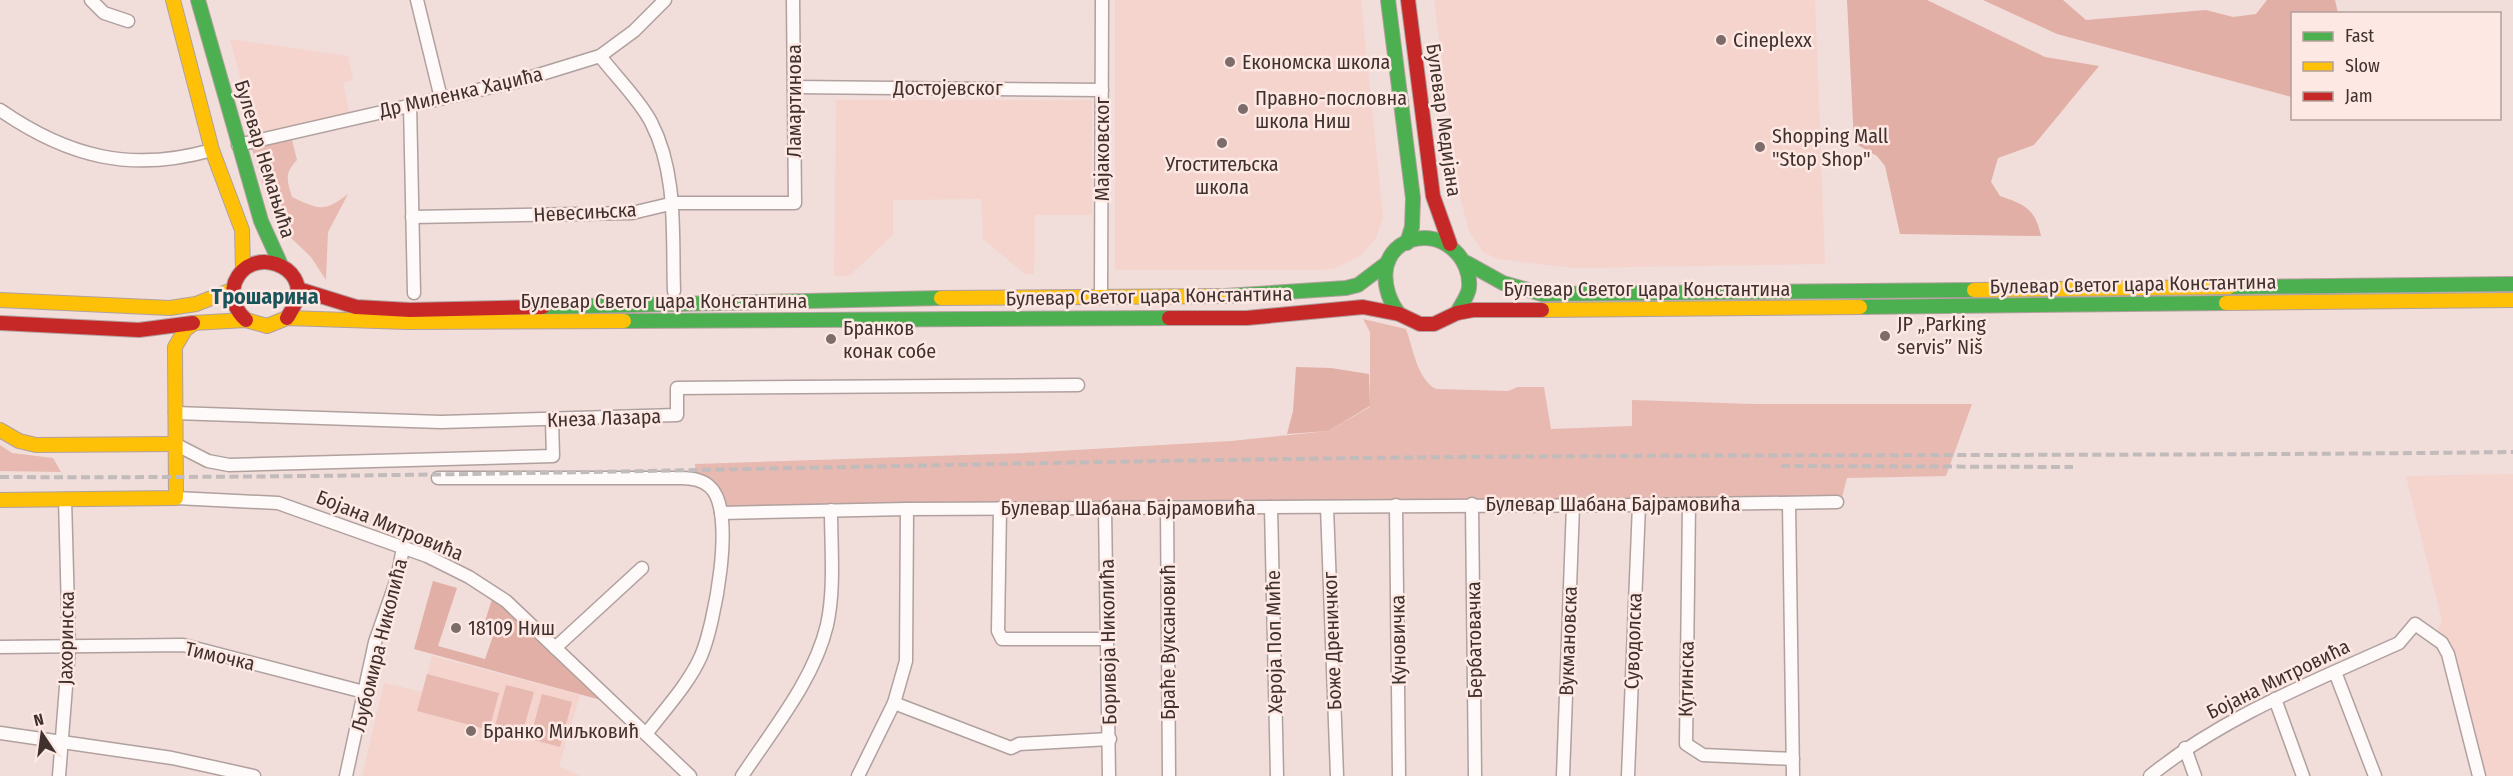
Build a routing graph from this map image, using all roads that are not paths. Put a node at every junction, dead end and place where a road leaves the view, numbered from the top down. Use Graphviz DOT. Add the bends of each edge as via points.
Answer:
graph roads {
  1 [pos="91,0"];
  2 [pos="172,0"];
  3 [pos="198,0"];
  4 [pos="417,0"];
  5 [pos="665,0"];
  6 [pos="793,0"];
  7 [pos="1102,0"];
  8 [pos="1388,0"];
  9 [pos="1408,0"];
  10 [pos="128,21"];
  11 [pos="600,56"];
  12 [pos="794,87"];
  13 [pos="1102,90"];
  14 [pos="441,98"];
  15 [pos="410,104"];
  16 [pos="0,110"];
  17 [pos="238,146"];
  18 [pos="212,150"];
  19 [pos="674,203"];
  20 [pos="795,203"];
  21 [pos="412,217"];
  22 [pos="1407,243"];
  23 [pos="1450,244"];
  24 [pos="1467,262"];
  25 [pos="280,263"];
  26 [pos="1387,264"];
  27 [pos="243,269"];
  28 [pos="2513,284"];
  29 [pos="298,289"];
  30 [pos="232,290"];
  31 [pos="674,291"];
  32 [pos="414,293"];
  33 [pos="1101,298"];
  34 [pos="0,300"];
  35 [pos="2513,300"];
  36 [pos="1457,313"];
  37 [pos="1399,314"];
  38 [pos="287,318"];
  39 [pos="246,320"];
  40 [pos="0,323"];
  41 [pos="194,323"];
  42 [pos="1078,385"];
  43 [pos="175,413"];
  44 [pos="552,420"];
  45 [pos="0,430"];
  46 [pos="175,444"];
  47 [pos="438,478"];
  48 [pos="176,498"];
  49 [pos="65,499"];
  50 [pos="0,500"];
  51 [pos="1837,502"];
  52 [pos="1789,503"];
  53 [pos="1472,504"];
  54 [pos="1689,504"];
  55 [pos="1396,505"];
  56 [pos="1639,505"];
  57 [pos="1573,506"];
  58 [pos="1167,507"];
  59 [pos="1271,507"];
  60 [pos="1327,507"];
  61 [pos="1000,508"];
  62 [pos="907,509"];
  63 [pos="1104,509"];
  64 [pos="831,510"];
  65 [pos="721,513"];
  66 [pos="404,548"];
  67 [pos="642,568"];
  68 [pos="1108,639"];
  69 [pos="0,647"];
  70 [pos="69,648"];
  71 [pos="555,648"];
  72 [pos="2335,672"];
  73 [pos="364,692"];
  74 [pos="2275,699"];
  75 [pos="894,703"];
  76 [pos="0,733"];
  77 [pos="646,734"];
  78 [pos="1110,739"];
  79 [pos="62,742"];
  80 [pos="2185,748"];
  81 [pos="1793,759"];
  82 [pos="59,776"];
  83 [pos="254,776"];
  84 [pos="346,776"];
  85 [pos="690,776"];
  86 [pos="742,776"];
  87 [pos="858,776"];
  88 [pos="1109,776"];
  89 [pos="1169,776"];
  90 [pos="1277,776"];
  91 [pos="1337,776"];
  92 [pos="1399,776"];
  93 [pos="1475,776"];
  94 [pos="1563,776"];
  95 [pos="1628,776"];
  96 [pos="1793,776"];
  97 [pos="2150,776"];
  98 [pos="2195,776"];
  99 [pos="2303,776"];
  100 [pos="2375,776"];
  101 [pos="2479,776"];
  1 -- 10 [label="street" via="104,13"];
  2 -- 18 [label="main road"];
  3 -- 17 [label="main road, Булевар Немањића"];
  4 -- 14 [label="street"];
  5 -- 11 [label="street, Др Миленка Хаџића" via="634,31"];
  6 -- 12 [label="street, Ламартинова"];
  7 -- 13 [label="street, Мајаковског"];
  8 -- 22 [label="main road, Булевар Медијана" via="1413,198"];
  9 -- 23 [label="main road, Булевар Медијана" via="1433,196"];
  11 -- 14 [label="street, Др Миленка Хаџића" via="522,80"];
  11 -- 19 [label="street" via="651,122"];
  12 -- 13 [label="street, Достојевског"];
  12 -- 20 [label="street, Ламартинова"];
  13 -- 33 [label="street, Мајаковског"];
  14 -- 15 [label="street, Др Миленка Хаџића"];
  15 -- 17 [label="street, Др Миленка Хаџића"];
  15 -- 21 [label="street"];
  16 -- 18 [label="street" via="54,142 97,157 137,161"];
  17 -- 25 [label="main road, Булевар Немањића" via="261,221"];
  18 -- 27 [label="main road" via="242,230"];
  19 -- 20 [label="street, Невесињска"];
  19 -- 21 [label="street, Невесињска" via="632,213"];
  19 -- 31 [label="street"];
  21 -- 32 [label="street"];
  22 -- 23 [label="main road" via="1436,238"];
  22 -- 26 [label="main road"];
  23 -- 24 [label="main road"];
  24 -- 28 [label="main road, Булевар Светог цара Константина" via="1499,282 1542,294"];
  24 -- 36 [label="main road" via="1470,289"];
  25 -- 27 [label="main road, Булевар Немањића" via="260,260"];
  25 -- 29 [label="main road" via="295,279"];
  26 -- 33 [label="main road, Булевар Светог цара Константина" via="1358,285 1330,291"];
  26 -- 37 [label="main road" via="1385,291"];
  27 -- 30 [label="main road"];
  29 -- 33 [label="main road, Булевар Светог цара Константина" via="356,307 410,310"];
  29 -- 38 [label="main road" via="298,300"];
  30 -- 34 [label="main road" via="196,304 170,308"];
  30 -- 39 [label="main road" via="235,307"];
  35 -- 36 [label="main road, Булевар Светог цара Константина" via="1496,309"];
  36 -- 37 [label="main road, Булевар Светог цара Константина" via="1434,324 1420,324"];
  37 -- 38 [label="main road, Булевар Светог цара Константина" via="1363,307 1238,318 407,322"];
  38 -- 39 [label="main road, Булевар Светог цара Константина" via="267,326"];
  39 -- 41 [label="main road, Булевар Светог цара Константина"];
  40 -- 41 [label="main road, Булевар Светог цара Константина" via="139,330"];
  41 -- 43 [label="main road" via="184,330 175,347"];
  42 -- 44 [label="street, Кнеза Лазара" via="677,388 677,415"];
  43 -- 44 [label="street, Кнеза Лазара" via="441,422"];
  43 -- 46 [label="main road"];
  44 -- 46 [label="street" via="552,456 229,465 208,461"];
  45 -- 46 [label="main road" via="36,445"];
  46 -- 48 [label="main road"];
  47 -- 65 [label="street" via="695,478 717,496"];
  48 -- 49 [label="main road, Бојана Митровића"];
  48 -- 66 [label="street, Бојана Митровића" via="278,503"];
  49 -- 50 [label="main road, Бојана Митровића"];
  49 -- 70 [label="street, Јахоринска"];
  51 -- 52 [label="street, Булевар Шабана Бајрамовића"];
  52 -- 54 [label="street, Булевар Шабана Бајрамовића"];
  52 -- 81 [label="street"];
  53 -- 55 [label="street, Булевар Шабана Бајрамовића"];
  53 -- 57 [label="street, Булевар Шабана Бајрамовића"];
  53 -- 93 [label="street, Бербатовачка"];
  54 -- 56 [label="street, Булевар Шабана Бајрамовића"];
  54 -- 81 [label="street, Кутинска" via="1686,744 1702,755"];
  55 -- 60 [label="street, Булевар Шабана Бајрамовића"];
  55 -- 92 [label="street, Куновичка"];
  56 -- 57 [label="street, Булевар Шабана Бајрамовића"];
  56 -- 95 [label="street, Суводолска"];
  57 -- 94 [label="street, Вукмановска"];
  58 -- 59 [label="street, Булевар Шабана Бајрамовића"];
  58 -- 63 [label="street, Булевар Шабана Бајрамовића"];
  58 -- 89 [label="street, Браће Вуксановић"];
  59 -- 60 [label="street, Булевар Шабана Бајрамовића"];
  59 -- 90 [label="street, Хероја Поп Миће"];
  60 -- 91 [label="street, Боже Дреничког"];
  61 -- 62 [label="street, Булевар Шабана Бајрамовића"];
  61 -- 63 [label="street, Булевар Шабана Бајрамовића"];
  61 -- 68 [label="street" via="998,632 1002,639"];
  62 -- 64 [label="street, Булевар Шабана Бајрамовића"];
  62 -- 75 [label="street" via="908,637"];
  63 -- 68 [label="street, Боривоја Николића"];
  64 -- 65 [label="street, Булевар Шабана Бајрамовића"];
  64 -- 86 [label="street" via="827,623 818,654"];
  65 -- 77 [label="street" via="723,561 702,655 689,680"];
  66 -- 71 [label="street, Бојана Митровића" via="487,587"];
  66 -- 73 [label="street, Љубомира Николића"];
  67 -- 71 [label="street"];
  68 -- 78 [label="street, Боривоја Николића"];
  69 -- 70 [label="street, Тимочка"];
  70 -- 73 [label="street, Тимочка" via="183,645"];
  70 -- 79 [label="street, Јахоринска"];
  71 -- 77 [label="street, Бојана Митровића"];
  72 -- 74 [label="street, Бојана Митровића"];
  72 -- 100 [label="street"];
  72 -- 101 [label="street, Бојана Митровића" via="2399,643 2415,624 2442,643"];
  73 -- 84 [label="street, Љубомира Николића"];
  74 -- 80 [label="street, Бојана Митровића"];
  74 -- 99 [label="street"];
  75 -- 78 [label="street" via="1011,748 1018,744"];
  75 -- 87 [label="street"];
  76 -- 79 [label="street"];
  77 -- 85 [label="street, Бојана Митровића"];
  78 -- 88 [label="street, Боривоја Николића"];
  79 -- 82 [label="street, Јахоринска"];
  79 -- 83 [label="street" via="172,758"];
  80 -- 97 [label="street, Бојана Митровића"];
  80 -- 98 [label="street"];
  81 -- 96 [label="street"];
}
